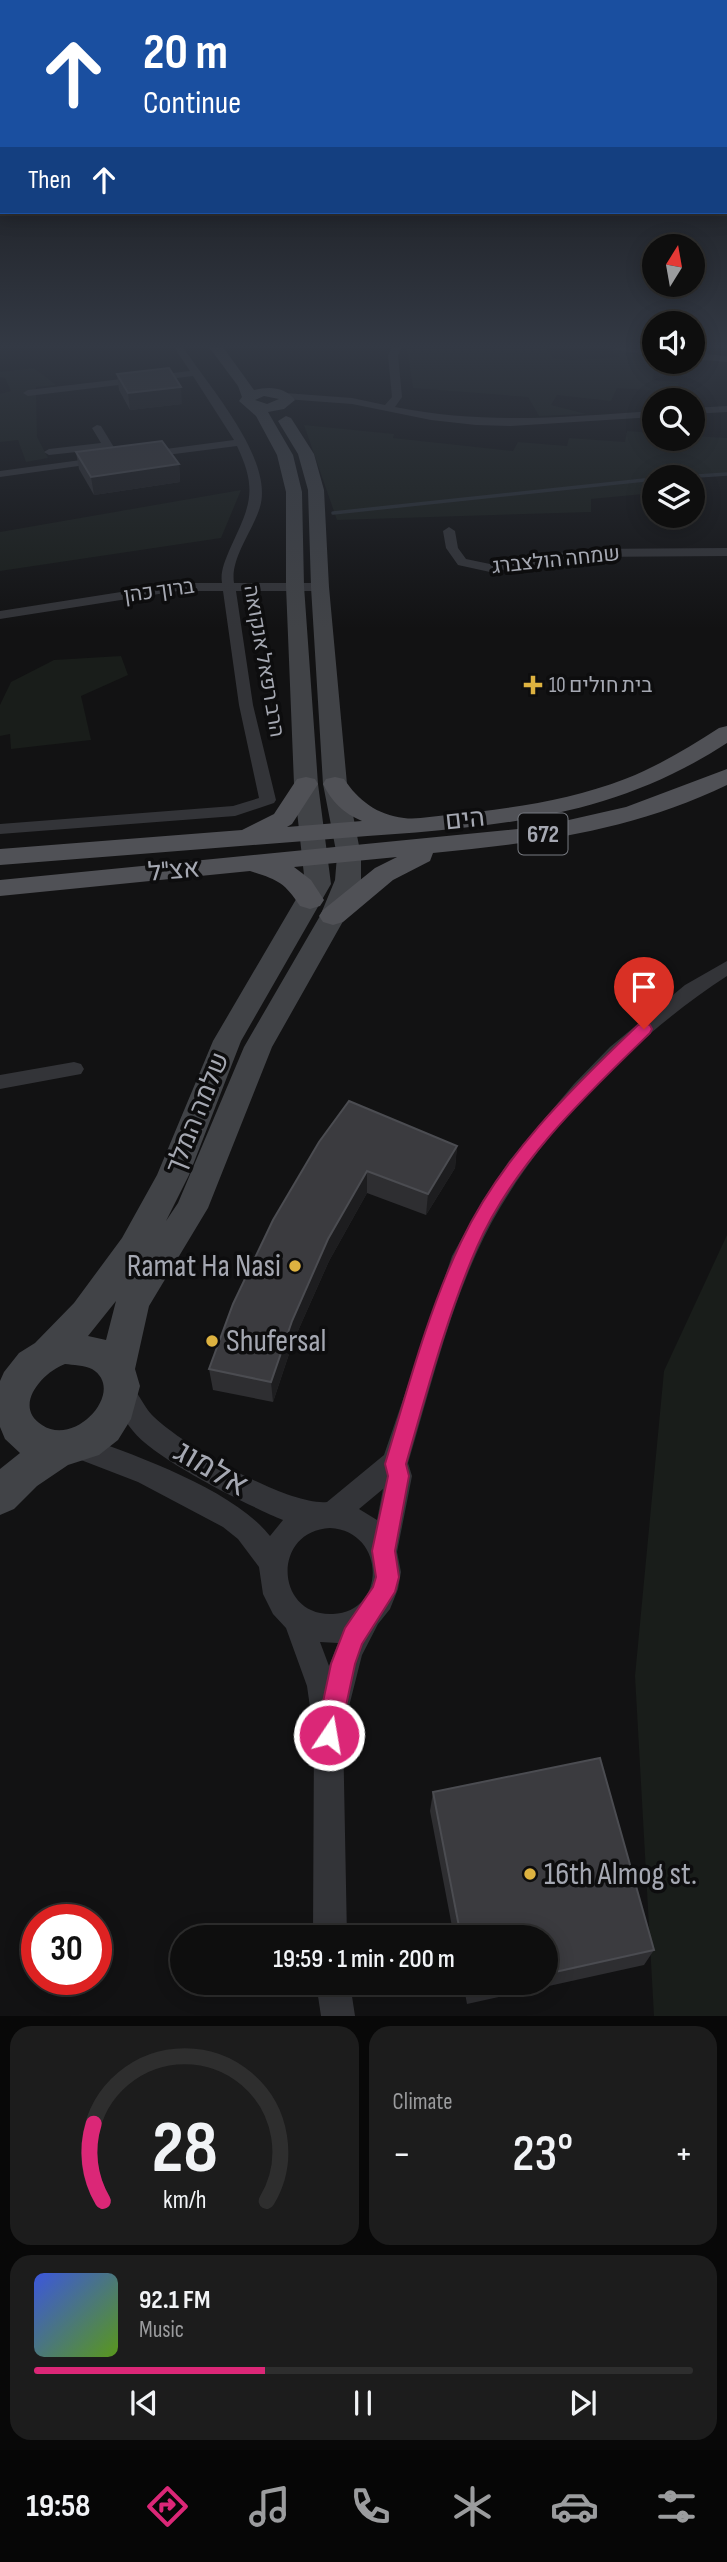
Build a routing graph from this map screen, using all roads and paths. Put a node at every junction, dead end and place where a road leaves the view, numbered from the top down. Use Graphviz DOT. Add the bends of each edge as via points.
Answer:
graph roads {
  1 [pos="105,441"];
  2 [pos="278,441"];
  3 [pos="298,441"];
  4 [pos="242,442"];
  5 [pos="107,445"];
  6 [pos="50,452"];
  7 [pos="115,458"];
  8 [pos="0,474"];
  9 [pos="449,531"];
  10 [pos="727,552"];
  11 [pos="227,585"];
  12 [pos="295,586"];
  13 [pos="320,587"];
  14 [pos="0,615"];
  15 [pos="727,733"];
  16 [pos="727,776"];
  17 [pos="306,784"];
  18 [pos="335,785"];
  19 [pos="268,800"];
  20 [pos="419,825"];
  21 [pos="0,829"];
  22 [pos="346,843"];
  23 [pos="314,845"];
  24 [pos="440,846"];
  25 [pos="247,852"];
  26 [pos="0,857"];
  27 [pos="0,888"];
  28 [pos="321,908"];
  29 [pos="727,967"];
  30 [pos="74,1069"];
  31 [pos="0,1082"];
  32 [pos="48,1353"];
  33 [pos="120,1380"];
  34 [pos="5,1415"];
  35 [pos="68,1446"];
  36 [pos="396,1464"];
  37 [pos="0,1496"];
  38 [pos="325,1516"];
  39 [pos="384,1551"];
  40 [pos="274,1564"];
  41 [pos="369,1614"];
  42 [pos="297,1618"];
  43 [pos="329,1735"];
  44 [pos="330,1925"];
  45 [pos="335,1995"];
  46 [pos="338,2016"];
  1 -- 5 [label="street"];
  2 -- 12 [label="street, הרב רפאל אנקואה" via="294,492"];
  3 -- 13 [label="street" via="316,490"];
  4 -- 7 [label="street"];
  4 -- 11 [label="street, הרב רפאל אנקואה" via="258,494 230,562"];
  5 -- 6 [label="street"];
  5 -- 7 [label="street"];
  7 -- 8 [label="street"];
  9 -- 10 [label="street, שמחה הולצברג" via="452,548 462,562 490,568 585,553"];
  11 -- 12 [label="street, ברוך כהן"];
  11 -- 14 [label="street, ברוך כהן" via="178,587"];
  11 -- 19 [label="street, הרב רפאל אנקואה" via="246,705"];
  12 -- 13 [label="street, ברוך כהן"];
  12 -- 17 [label="street, הרב רפאל אנקואה"];
  13 -- 18 [label="street"];
  15 -- 20 [label="main road, הים / 672" via="669,771 593,798 510,815"];
  16 -- 24 [label="main road, הים / 672" via="652,810 598,825"];
  17 -- 23 [label="street, הרב רפאל אנקואה"];
  17 -- 25 [label="main road" via="283,820"];
  18 -- 20 [label="main road" via="346,802 364,814 395,824"];
  18 -- 22 [label="street"];
  19 -- 21 [label="street, אצ\"ל" via="235,811"];
  20 -- 22 [label="main road, הים / 672"];
  22 -- 23 [label="main road, אצ\"ל / 672"];
  22 -- 24 [label="main road, הים / 672"];
  22 -- 28 [label="street, שלמה המלך" via="348,880"];
  23 -- 25 [label="main road, אצ\"ל / 672"];
  23 -- 28 [label="street, שלמה המלך"];
  24 -- 28 [label="main road"];
  25 -- 26 [label="main road, אצ\"ל / 672"];
  25 -- 27 [label="main road, אצ\"ל / 672"];
  25 -- 28 [label="main road" via="302,883"];
  28 -- 32 [label="street, שלמה המלך" via="228,1041 173,1173 140,1238 103,1295"];
  28 -- 33 [label="street, שלמה המלך" via="192,1208 134,1302"];
  29 -- 36 [label="street" via="629,1042 533,1145 500,1190 469,1244 425,1362"];
  30 -- 31 [label="street"];
  32 -- 33 [label="street" via="65,1348 97,1351 109,1359"];
  32 -- 34 [label="street" via="22,1374"];
  33 -- 35 [label="street" via="119,1409 109,1425 93,1438"];
  33 -- 38 [label="street, אלמוג" via="144,1424 166,1443 255,1495 289,1509"];
  34 -- 35 [label="street" via="24,1436 41,1445"];
  35 -- 37 [label="street" via="23,1473"];
  35 -- 40 [label="street, אלמוג" via="147,1473 233,1518"];
  36 -- 38 [label="street"];
  36 -- 39 [label="street" via="398,1476"];
  38 -- 39 [label="street" via="345,1517 367,1528"];
  38 -- 40 [label="street" via="307,1520 288,1535"];
  39 -- 41 [label="street" via="385,1585"];
  40 -- 42 [label="street" via="276,1591 287,1611"];
  41 -- 42 [label="street" via="333,1629 309,1626"];
  41 -- 43 [label="street" via="343,1664"];
  42 -- 43 [label="street" via="322,1686"];
  43 -- 44 [label="street"];
  45 -- 46 [label="street"];
}
